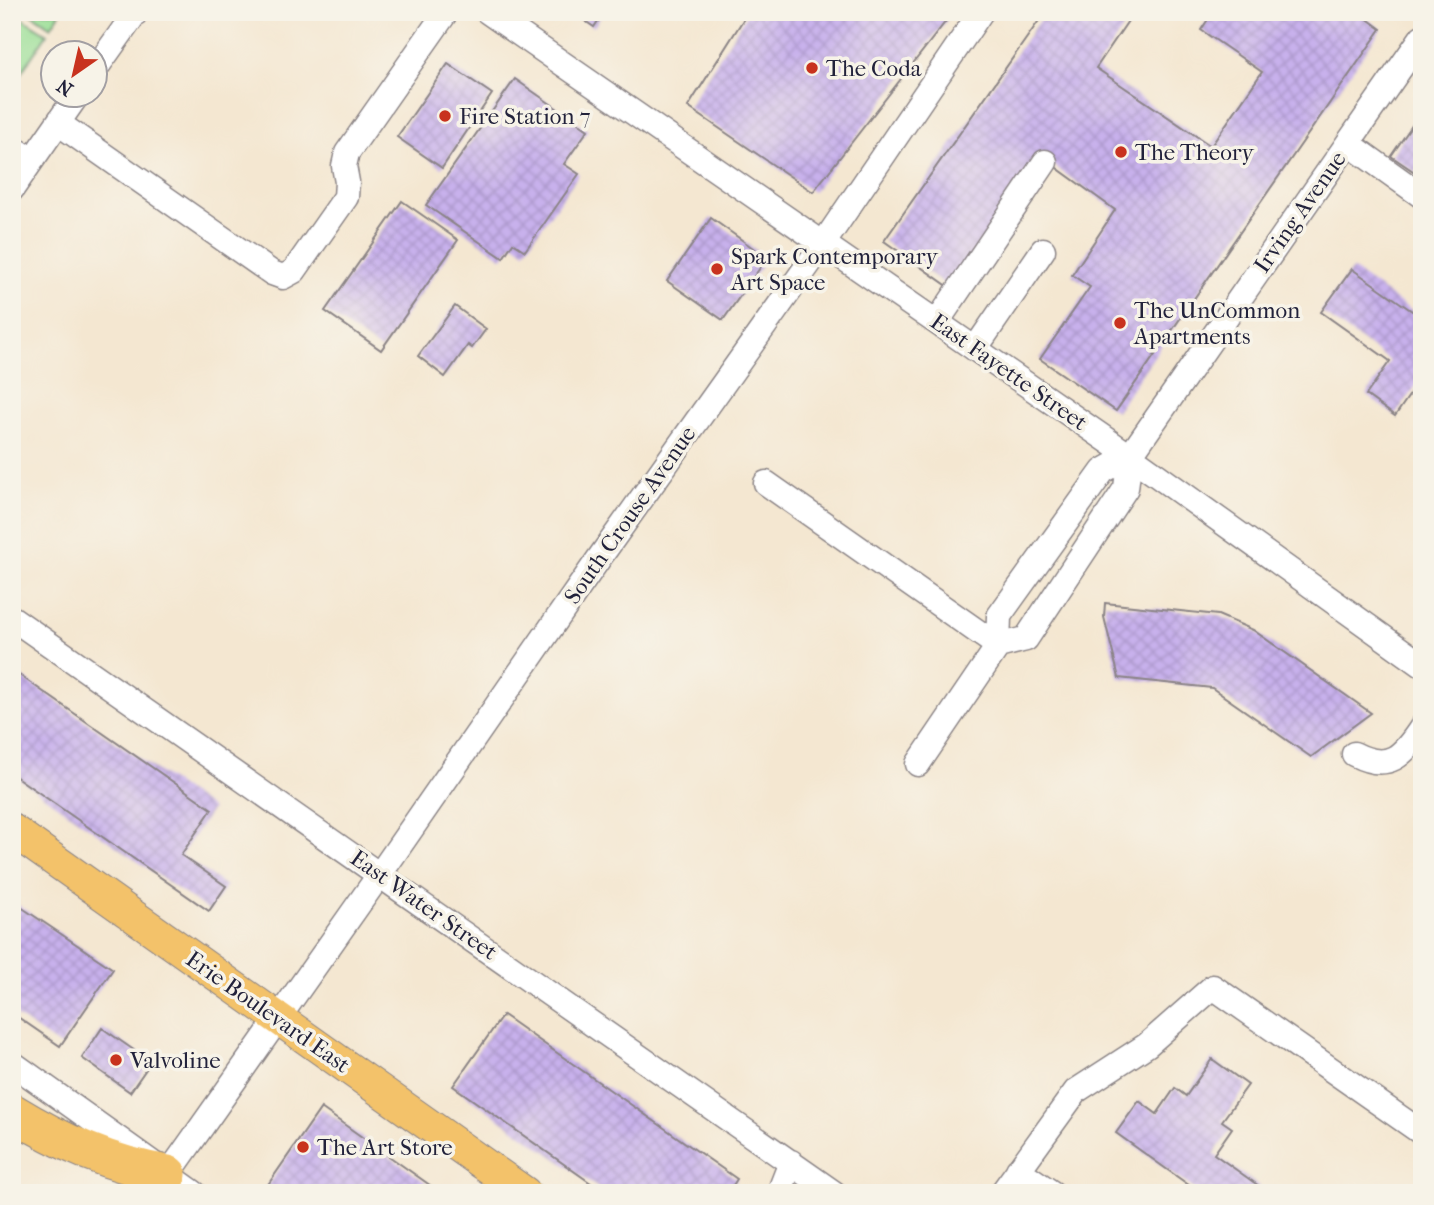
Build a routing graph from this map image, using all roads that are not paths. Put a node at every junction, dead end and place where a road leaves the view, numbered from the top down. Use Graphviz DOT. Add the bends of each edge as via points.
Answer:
graph roads {
  1 [pos="136,12"];
  2 [pos="446,12"];
  3 [pos="488,12"];
  4 [pos="981,12"];
  5 [pos="1422,37"];
  6 [pos="108,51"];
  7 [pos="68,108"];
  8 [pos="58,123"];
  9 [pos="1349,143"];
  10 [pos="22,154"];
  11 [pos="1045,162"];
  12 [pos="12,189"];
  13 [pos="1422,195"];
  14 [pos="823,244"];
  15 [pos="1042,250"];
  16 [pos="937,322"];
  17 [pos="975,349"];
  18 [pos="1130,456"];
  19 [pos="766,483"];
  20 [pos="12,618"];
  21 [pos="998,646"];
  22 [pos="1422,665"];
  23 [pos="1422,727"];
  24 [pos="1354,754"];
  25 [pos="918,764"];
  26 [pos="12,830"];
  27 [pos="380,874"];
  28 [pos="278,1018"];
  29 [pos="12,1063"];
  30 [pos="12,1112"];
  31 [pos="1422,1133"];
  32 [pos="791,1162"];
  33 [pos="1018,1170"];
  34 [pos="172,1187"];
  35 [pos="525,1193"];
  36 [pos="779,1193"];
  37 [pos="834,1193"];
  38 [pos="1002,1193"];
  39 [pos="1052,1193"];
  1 -- 6 [label="street"];
  2 -- 8 [label="street" via="347,153 346,197 294,271 283,277"];
  3 -- 14 [label="street, East Fayette Street"];
  4 -- 14 [label="street, South Crouse Avenue"];
  5 -- 9 [label="street, Irving Avenue"];
  7 -- 8 [label="street"];
  8 -- 10 [label="street"];
  9 -- 13 [label="street"];
  9 -- 18 [label="street, Irving Avenue"];
  10 -- 12 [label="street"];
  11 -- 16 [label="street"];
  14 -- 16 [label="street, East Fayette Street"];
  14 -- 27 [label="street, South Crouse Avenue"];
  15 -- 17 [label="street"];
  16 -- 17 [label="street, East Fayette Street"];
  17 -- 18 [label="street, East Fayette Street"];
  18 -- 21 [label="street" via="1103,471 999,616"];
  18 -- 21 [label="street" via="1126,488 1026,639"];
  18 -- 22 [label="street, East Fayette Street"];
  19 -- 21 [label="street"];
  20 -- 27 [label="street, East Water Street"];
  21 -- 25 [label="street"];
  23 -- 24 [label="street" via="1393,759 1380,763"];
  26 -- 28 [label="main road, Erie Boulevard East"];
  27 -- 28 [label="street, South Crouse Avenue"];
  27 -- 32 [label="street, East Water Street"];
  28 -- 34 [label="street, South Crouse Avenue"];
  28 -- 35 [label="main road, Erie Boulevard East"];
  29 -- 34 [label="street"];
  30 -- 34 [label="highway" via="83,1150"];
  31 -- 33 [label="street" via="1213,987 1147,1045 1076,1091"];
  32 -- 36 [label="street"];
  32 -- 37 [label="street, East Water Street"];
  33 -- 38 [label="street"];
  33 -- 39 [label="street"];
}
